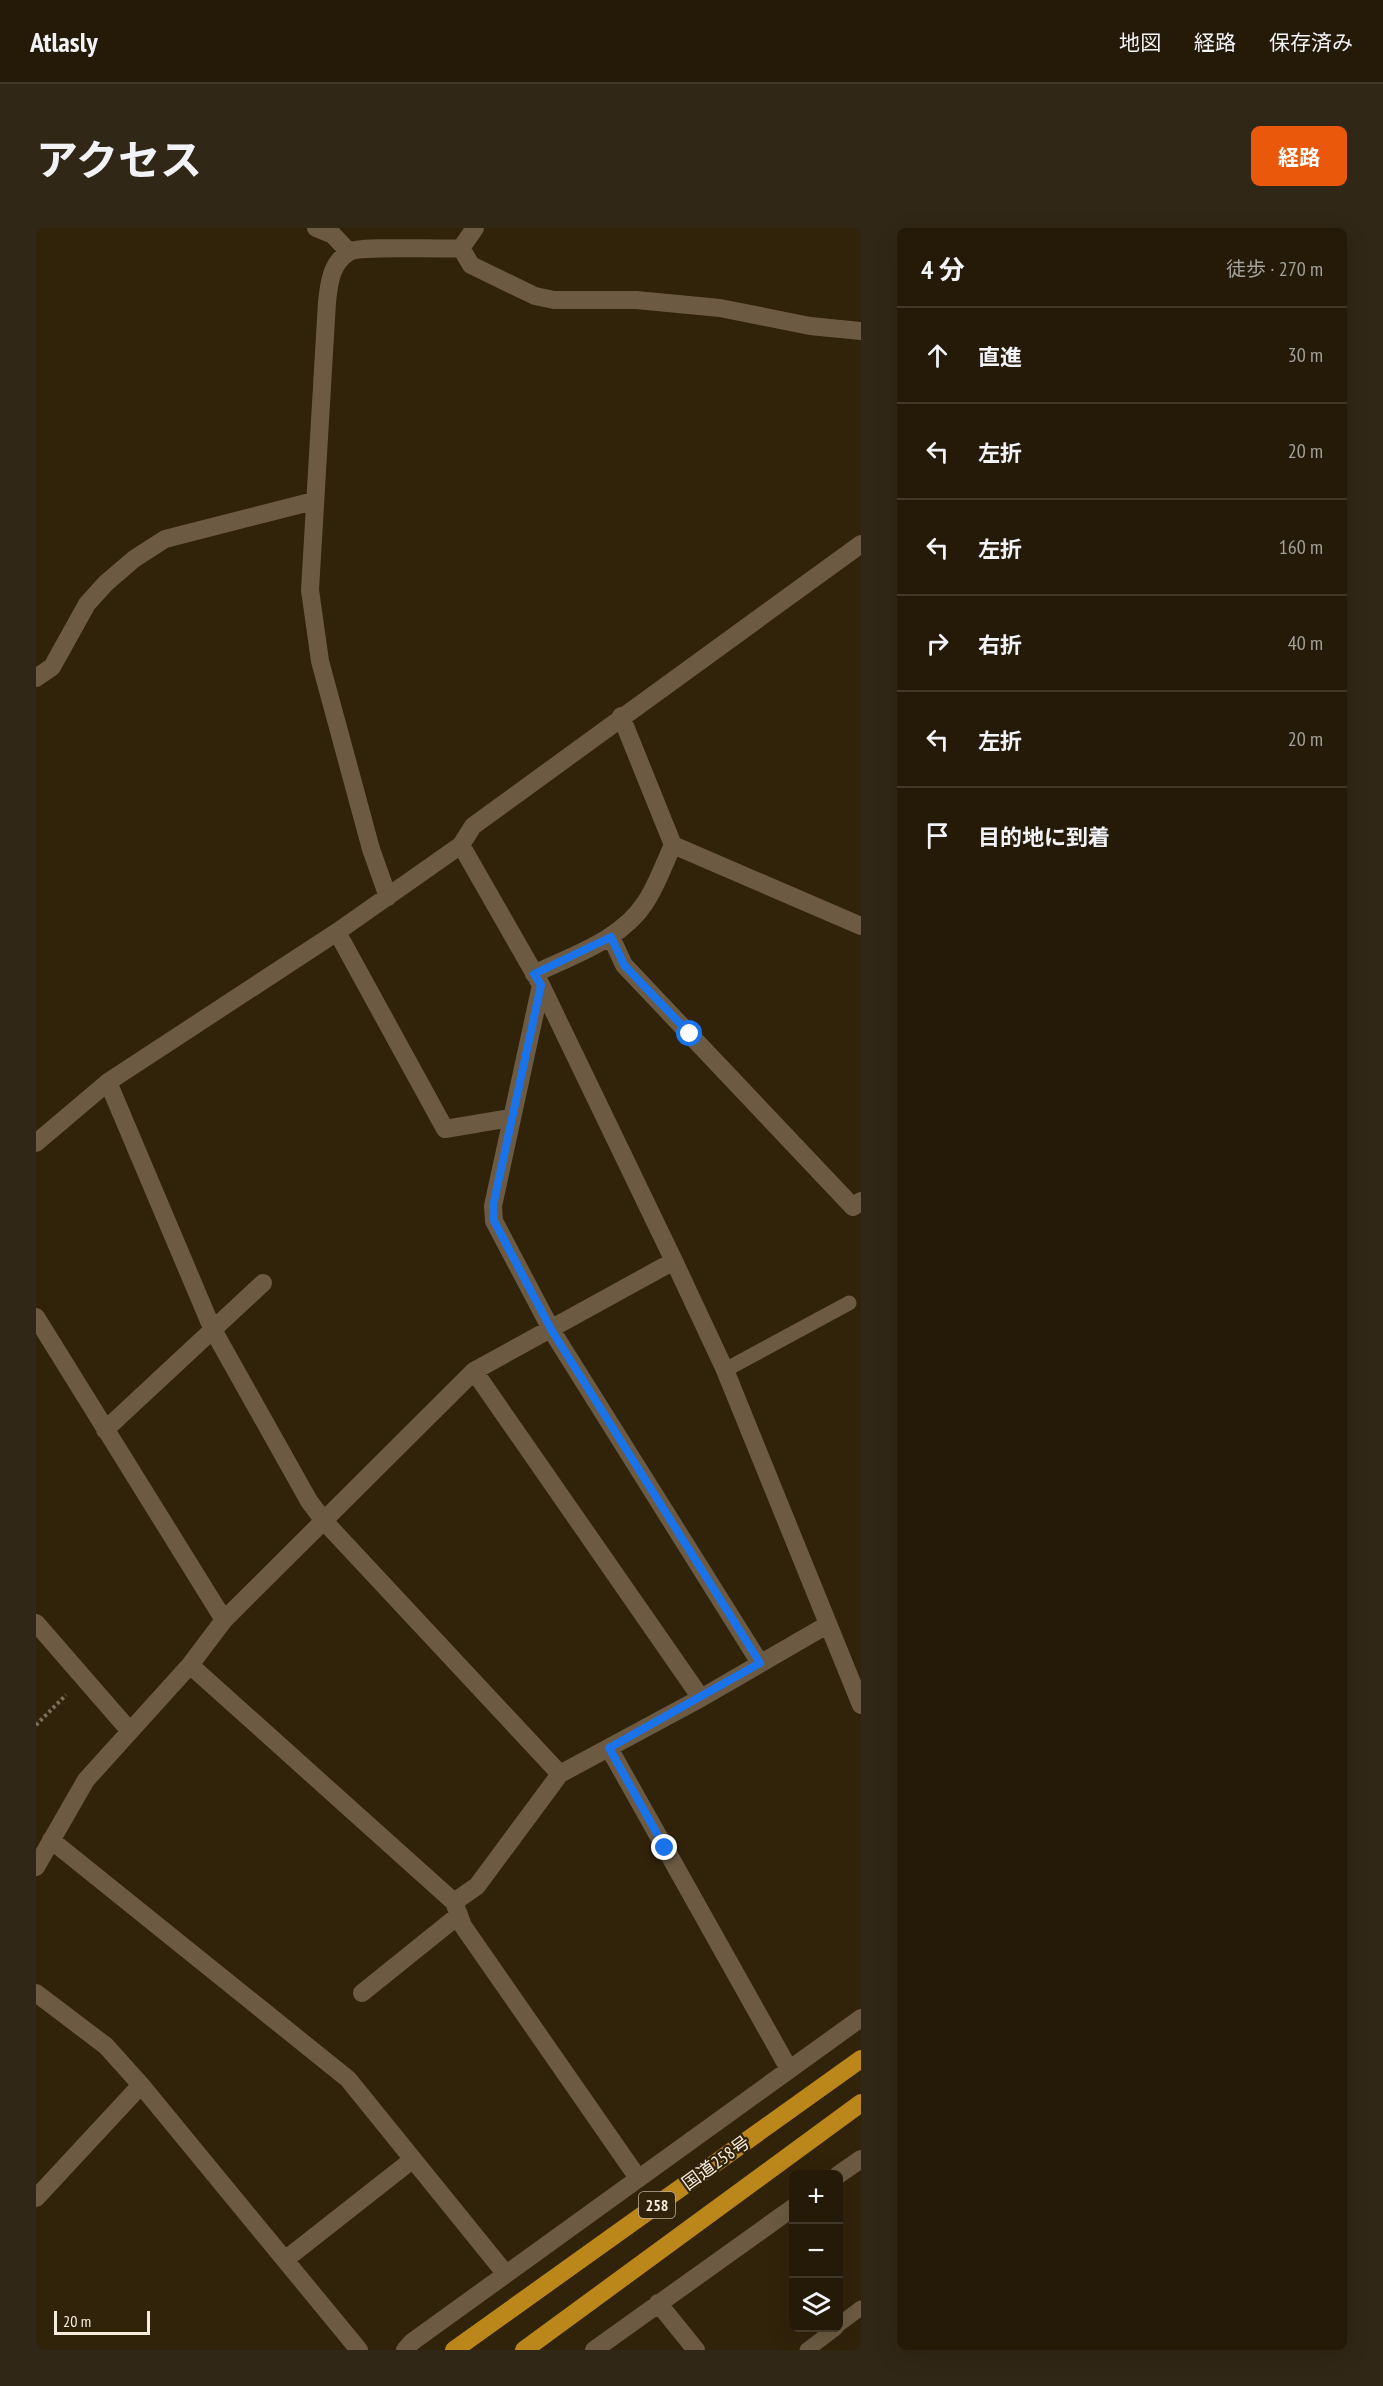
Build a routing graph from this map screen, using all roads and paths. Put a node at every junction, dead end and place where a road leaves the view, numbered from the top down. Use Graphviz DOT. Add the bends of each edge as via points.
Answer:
graph roads {
  1 [pos="316,228"];
  2 [pos="476,228"];
  3 [pos="461,248"];
  4 [pos="350,252"];
  5 [pos="861,331"];
  6 [pos="314,501"];
  7 [pos="861,544"];
  8 [pos="36,678"];
  9 [pos="621,717"];
  10 [pos="461,845"];
  11 [pos="674,845"];
  12 [pos="388,897"];
  13 [pos="861,926"];
  14 [pos="337,932"];
  15 [pos="611,937"];
  16 [pos="537,979"];
  17 [pos="108,1082"];
  18 [pos="511,1118"];
  19 [pos="36,1143"];
  20 [pos="861,1201"];
  21 [pos="674,1261"];
  22 [pos="263,1283"];
  23 [pos="849,1303"];
  24 [pos="36,1317"];
  25 [pos="212,1328"];
  26 [pos="552,1331"];
  27 [pos="725,1370"];
  28 [pos="474,1371"];
  29 [pos="105,1430"];
  30 [pos="324,1521"];
  31 [pos="224,1620"];
  32 [pos="36,1623"];
  33 [pos="827,1625"];
  34 [pos="760,1663"];
  35 [pos="190,1665"];
  36 [pos="84,1677"];
  37 [pos="859,1692"];
  38 [pos="701,1698"];
  39 [pos="36,1725"];
  40 [pos="129,1730"];
  41 [pos="609,1748"];
  42 [pos="560,1774"];
  43 [pos="51,1840"];
  44 [pos="36,1867"];
  45 [pos="456,1909"];
  46 [pos="36,1993"];
  47 [pos="362,1993"];
  48 [pos="861,2018"];
  49 [pos="861,2059"];
  50 [pos="789,2069"];
  51 [pos="141,2085"];
  52 [pos="861,2103"];
  53 [pos="861,2159"];
  54 [pos="412,2160"];
  55 [pos="843,2172"];
  56 [pos="638,2178"];
  57 [pos="36,2198"];
  58 [pos="789,2211"];
  59 [pos="286,2259"];
  60 [pos="505,2273"];
  61 [pos="658,2303"];
  62 [pos="861,2308"];
  63 [pos="843,2322"];
  64 [pos="830,2332"];
  65 [pos="359,2350"];
  66 [pos="405,2350"];
  67 [pos="454,2350"];
  68 [pos="524,2350"];
  69 [pos="594,2350"];
  70 [pos="696,2350"];
  71 [pos="807,2350"];
  1 -- 4 [label="street" via="333,235"];
  2 -- 3 [label="street"];
  3 -- 4 [label="street"];
  3 -- 5 [label="street" via="471,265 535,296 554,300 636,300 720,308 810,326"];
  4 -- 6 [label="street" via="331,275 327,302"];
  6 -- 8 [label="street" via="165,539 106,583 87,604 52,667"];
  6 -- 12 [label="street" via="310,590 320,661 371,849"];
  7 -- 9 [label="street"];
  9 -- 10 [label="street" via="473,826"];
  9 -- 11 [label="street"];
  10 -- 12 [label="street"];
  10 -- 16 [label="street"];
  11 -- 13 [label="street"];
  11 -- 15 [label="street" via="645,903"];
  12 -- 14 [label="street"];
  14 -- 17 [label="street"];
  14 -- 18 [label="street" via="445,1129"];
  15 -- 16 [label="street"];
  15 -- 20 [label="street" via="624,965 852,1207"];
  16 -- 18 [label="street"];
  16 -- 21 [label="street"];
  17 -- 19 [label="street"];
  17 -- 25 [label="street"];
  18 -- 26 [label="street" via="493,1206 494,1221"];
  21 -- 26 [label="street"];
  21 -- 27 [label="street"];
  22 -- 25 [label="street"];
  23 -- 27 [label="lane"];
  24 -- 29 [label="street"];
  25 -- 29 [label="street"];
  25 -- 30 [label="street"];
  26 -- 28 [label="street"];
  26 -- 34 [label="street"];
  27 -- 33 [label="street"];
  28 -- 30 [label="street"];
  28 -- 38 [label="street"];
  29 -- 31 [label="street"];
  30 -- 31 [label="street"];
  30 -- 42 [label="street"];
  31 -- 35 [label="street"];
  32 -- 36 [label="street"];
  33 -- 34 [label="street"];
  33 -- 37 [label="street"];
  34 -- 38 [label="street"];
  35 -- 40 [label="street"];
  35 -- 45 [label="street"];
  36 -- 39 [label="path"];
  36 -- 40 [label="street"];
  38 -- 41 [label="street"];
  40 -- 43 [label="street" via="86,1780"];
  41 -- 42 [label="street"];
  41 -- 50 [label="street"];
  42 -- 45 [label="street"];
  43 -- 44 [label="street"];
  43 -- 54 [label="street" via="348,2079"];
  45 -- 47 [label="street"];
  45 -- 56 [label="street"];
  46 -- 51 [label="street" via="106,2046"];
  48 -- 50 [label="street"];
  49 -- 67 [label="highway, 国道258号 / 258"];
  50 -- 56 [label="street"];
  51 -- 57 [label="street"];
  51 -- 59 [label="street"];
  52 -- 68 [label="highway, 国道258号 / 258"];
  53 -- 55 [label="street"];
  54 -- 59 [label="street"];
  54 -- 60 [label="street"];
  56 -- 60 [label="street"];
  58 -- 61 [label="street"];
  59 -- 65 [label="street"];
  60 -- 66 [label="street"];
  61 -- 69 [label="street"];
  61 -- 70 [label="street"];
  62 -- 63 [label="lane"];
  64 -- 71 [label="lane"];
}
